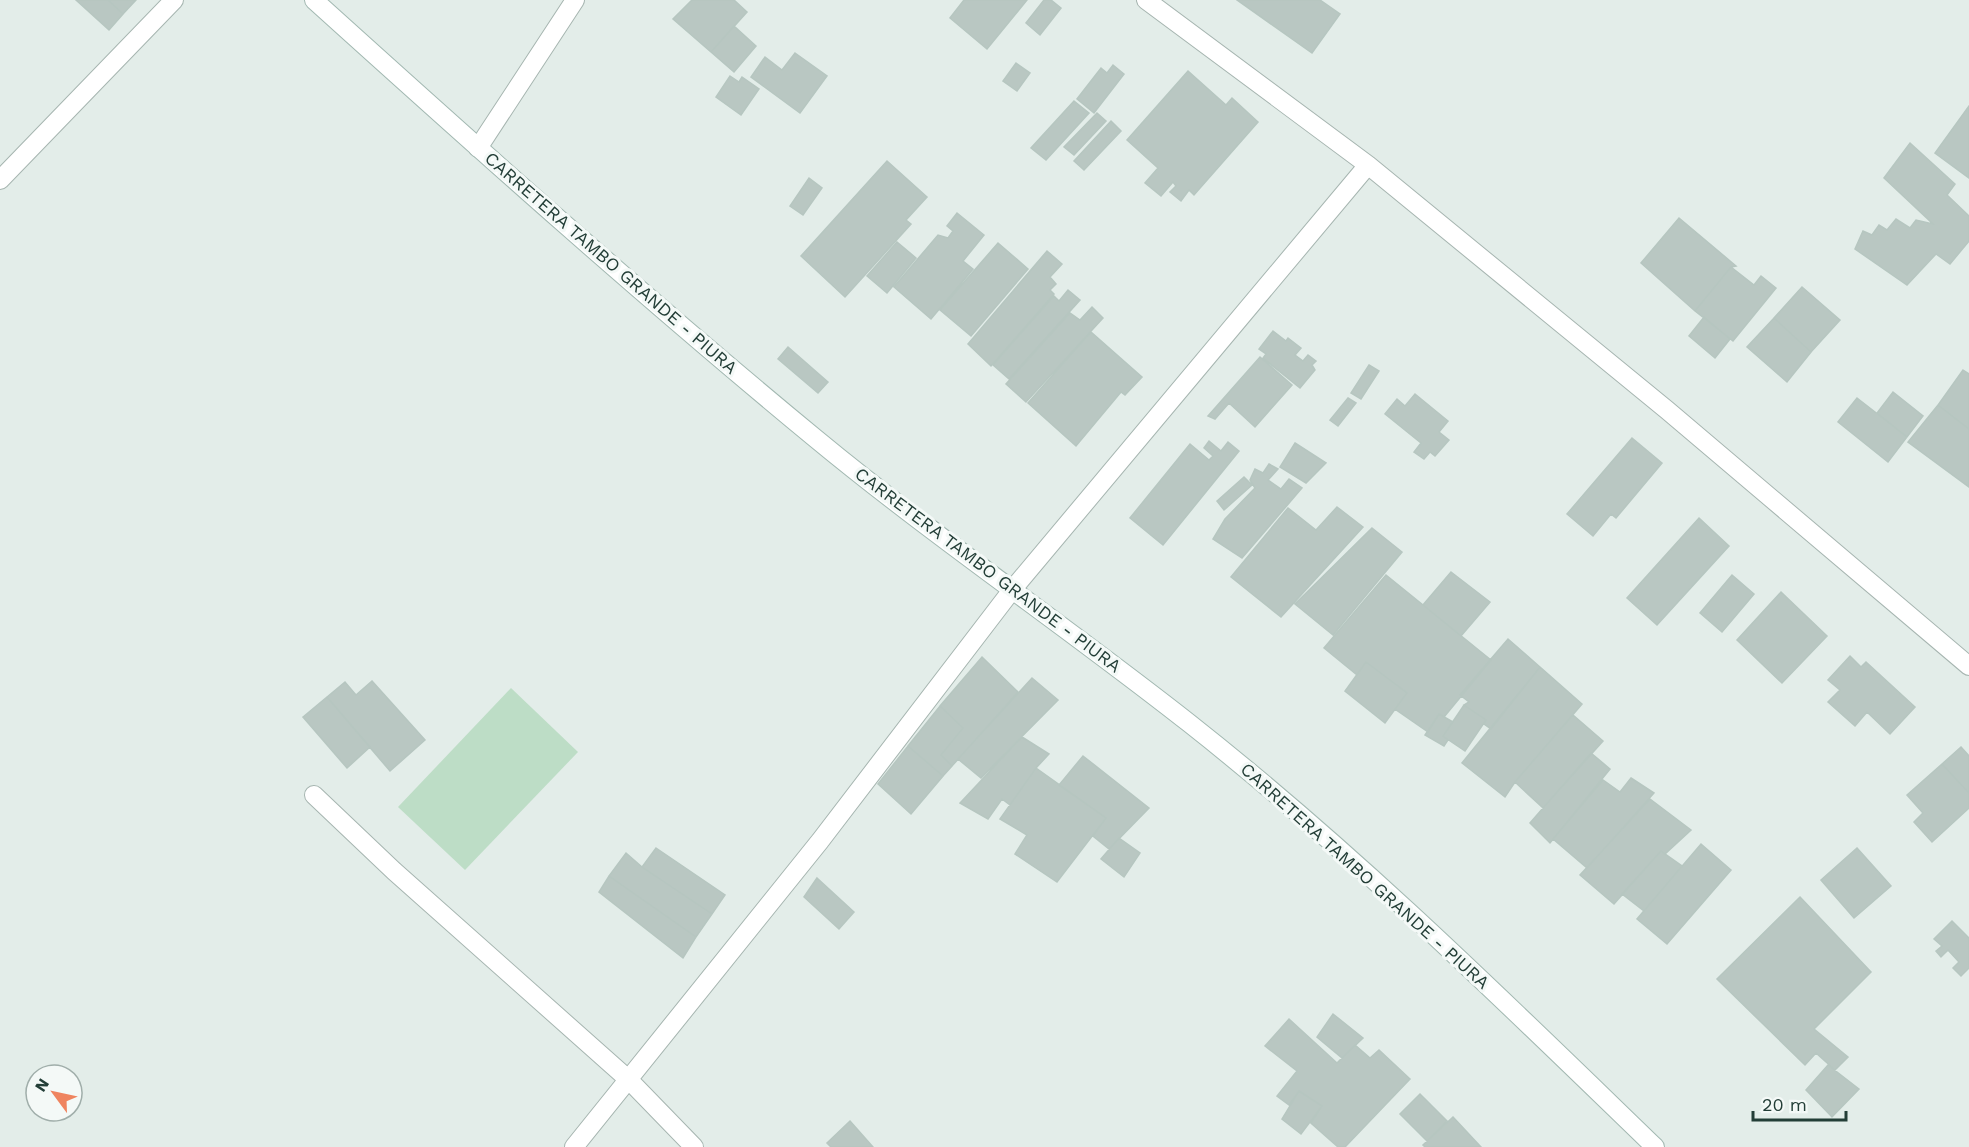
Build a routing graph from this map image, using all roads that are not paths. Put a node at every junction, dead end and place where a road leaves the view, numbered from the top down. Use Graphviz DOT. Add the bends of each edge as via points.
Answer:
graph roads {
  1 [pos="174,0"];
  2 [pos="314,0"];
  3 [pos="575,0"];
  4 [pos="1146,0"];
  5 [pos="478,148"];
  6 [pos="1368,165"];
  7 [pos="0,180"];
  8 [pos="1012,590"];
  9 [pos="1969,666"];
  10 [pos="314,795"];
  11 [pos="629,1080"];
  12 [pos="574,1147"];
  13 [pos="694,1147"];
  14 [pos="1655,1147"];
  1 -- 7 [label="street"];
  2 -- 5 [label="street, CARRETERA TAMBO GRANDE - PIURA"];
  3 -- 5 [label="street"];
  4 -- 6 [label="street"];
  5 -- 8 [label="street, CARRETERA TAMBO GRANDE - PIURA" via="817,440"];
  6 -- 8 [label="street"];
  6 -- 9 [label="street" via="1667,410"];
  8 -- 11 [label="street" via="820,841"];
  8 -- 14 [label="street, CARRETERA TAMBO GRANDE - PIURA" via="1190,723 1296,811 1505,1002"];
  10 -- 11 [label="street"];
  11 -- 12 [label="street"];
  11 -- 13 [label="street"];
}
